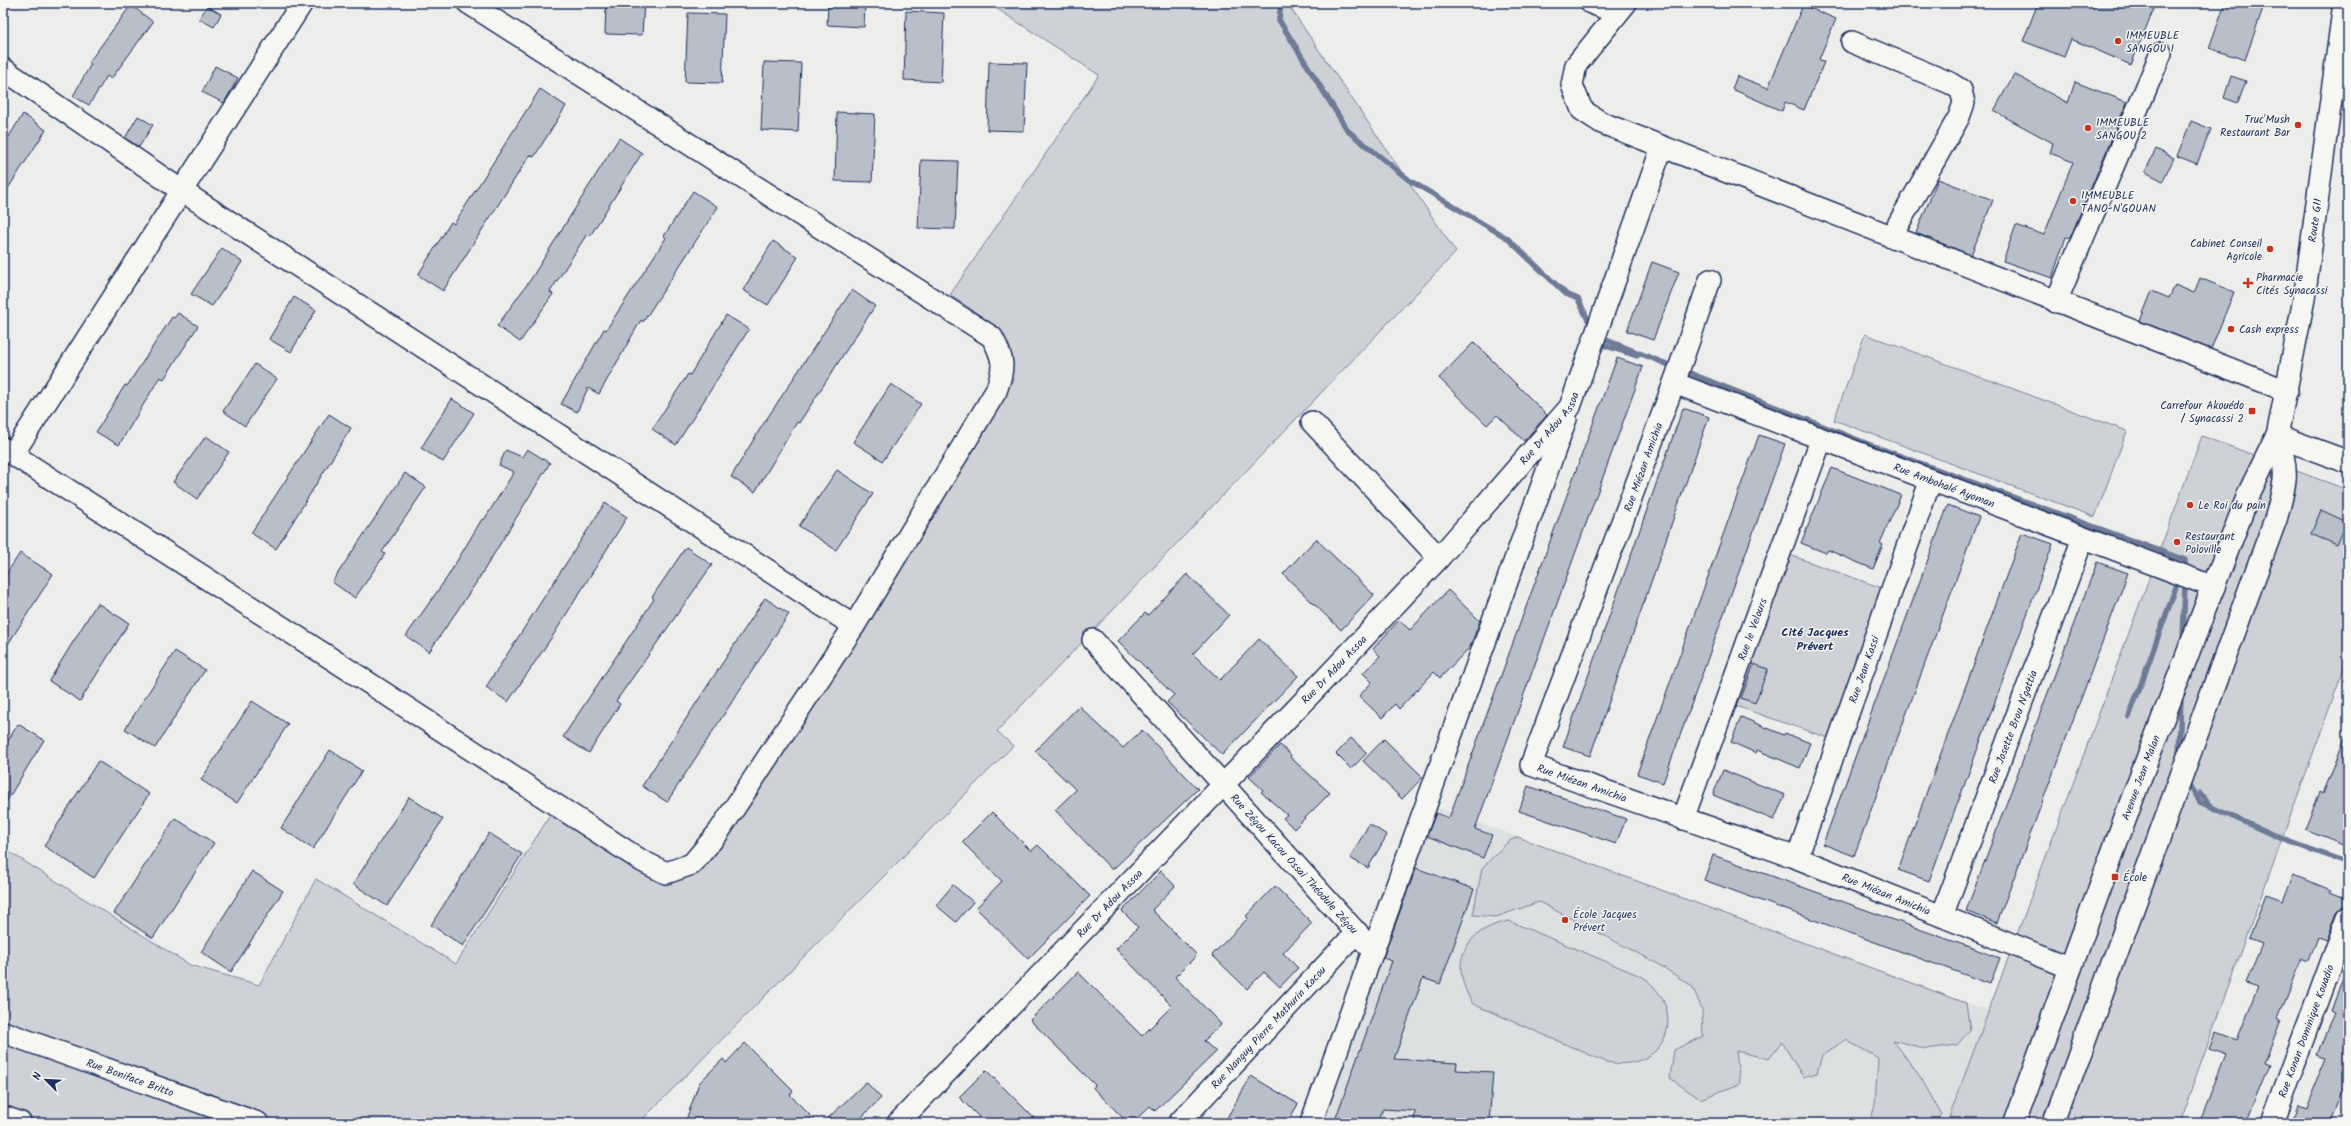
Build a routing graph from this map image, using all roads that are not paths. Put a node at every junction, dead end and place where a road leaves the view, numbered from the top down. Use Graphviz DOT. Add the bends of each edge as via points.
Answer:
graph roads {
  1 [pos="302,3"];
  2 [pos="468,3"];
  3 [pos="1591,3"];
  4 [pos="2344,3"];
  5 [pos="1622,8"];
  6 [pos="1852,42"];
  7 [pos="2161,53"];
  8 [pos="3,69"];
  9 [pos="1662,147"];
  10 [pos="182,191"];
  11 [pos="1891,237"];
  12 [pos="1710,280"];
  13 [pos="2056,302"];
  14 [pos="1674,383"];
  15 [pos="2287,391"];
  16 [pos="1570,407"];
  17 [pos="1312,422"];
  18 [pos="2277,436"];
  19 [pos="1821,440"];
  20 [pos="8,451"];
  21 [pos="2348,462"];
  22 [pos="1930,482"];
  23 [pos="2083,538"];
  24 [pos="1439,558"];
  25 [pos="2214,587"];
  26 [pos="854,626"];
  27 [pos="1092,640"];
  28 [pos="1223,784"];
  29 [pos="1683,819"];
  30 [pos="1797,858"];
  31 [pos="1942,916"];
  32 [pos="2348,917"];
  33 [pos="1358,932"];
  34 [pos="1373,951"];
  35 [pos="2071,968"];
  36 [pos="3,1032"];
  37 [pos="3,1117"];
  38 [pos="20,1123"];
  39 [pos="258,1123"];
  40 [pos="898,1123"];
  41 [pos="1179,1123"];
  42 [pos="1311,1123"];
  43 [pos="2014,1123"];
  44 [pos="2054,1123"];
  45 [pos="2272,1123"];
  1 -- 10 [label="street"];
  2 -- 26 [label="street" via="992,337 1002,354 1003,371 996,391"];
  3 -- 5 [label="street"];
  4 -- 15 [label="street, Route G11" via="2304,299"];
  5 -- 9 [label="street" via="1576,65 1572,85 1582,110 1602,123"];
  6 -- 11 [label="street" via="1950,83 1961,90 1964,103 1959,117"];
  7 -- 13 [label="street"];
  8 -- 10 [label="street"];
  9 -- 11 [label="street"];
  9 -- 16 [label="street, Rue Dr Adou Assoa"];
  10 -- 20 [label="street"];
  10 -- 26 [label="street"];
  11 -- 13 [label="street"];
  12 -- 14 [label="street, Rue Miézan Amichia"];
  13 -- 15 [label="street"];
  14 -- 19 [label="street, Rue Ambohalé Ayoman"];
  14 -- 29 [label="street, Rue Miézan Amichia" via="1531,765"];
  15 -- 18 [label="street, Route G11"];
  16 -- 24 [label="street, Rue Dr Adou Assoa"];
  16 -- 34 [label="street"];
  17 -- 24 [label="street"];
  18 -- 21 [label="main road"];
  18 -- 25 [label="main road, Avenue Jean Malan" via="2250,491"];
  18 -- 44 [label="main road" via="2286,461 2284,487 2276,518"];
  19 -- 22 [label="street, Rue Ambohalé Ayoman"];
  19 -- 29 [label="street, Rue le Velours"];
  20 -- 26 [label="street" via="642,861 666,873 692,864 718,832"];
  22 -- 23 [label="street, Rue Ambohalé Ayoman"];
  22 -- 30 [label="street, Rue Jean Kassi"];
  23 -- 25 [label="street, Rue Ambohalé Ayoman"];
  23 -- 31 [label="street, Rue Josette Brou N'gattia"];
  24 -- 28 [label="street, Rue Dr Adou Assoa"];
  25 -- 35 [label="main road, Avenue Jean Malan" via="2137,786"];
  27 -- 28 [label="street, Rue Zégou Kacou Ossai Théodule Zégou"];
  28 -- 33 [label="street, Rue Zégou Kacou Ossai Théodule Zégou"];
  28 -- 40 [label="street, Rue Dr Adou Assoa"];
  29 -- 30 [label="street, Rue Miézan Amichia"];
  30 -- 31 [label="street, Rue Miézan Amichia"];
  31 -- 35 [label="street, Rue Miézan Amichia"];
  32 -- 45 [label="street, Rue Konan Dominique Kouadio"];
  33 -- 34 [label="street, Rue Zégou Kacou Ossai Théodule Zégou"];
  33 -- 41 [label="street, Rue Nanguy Pierre Mathurin Kacou"];
  34 -- 42 [label="street"];
  35 -- 43 [label="main road, Avenue Jean Malan"];
  36 -- 39 [label="street, Rue Boniface Britto"];
  37 -- 38 [label="main road"];
}
